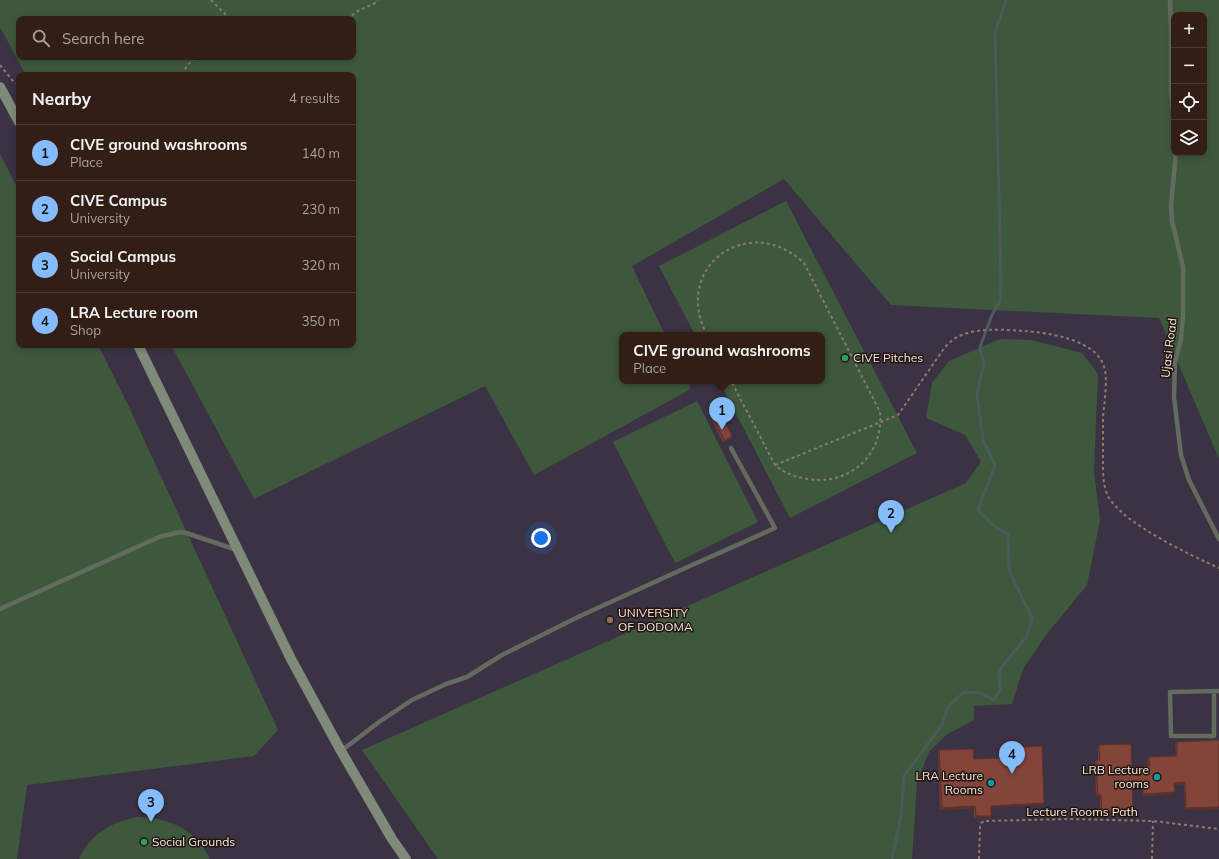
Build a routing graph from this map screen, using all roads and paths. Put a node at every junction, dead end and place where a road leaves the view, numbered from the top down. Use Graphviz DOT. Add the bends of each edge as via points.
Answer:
graph roads {
  1 [pos="211,0"];
  2 [pos="378,0"];
  3 [pos="1170,0"];
  4 [pos="227,16"];
  5 [pos="351,16"];
  6 [pos="192,60"];
  7 [pos="0,65"];
  8 [pos="184,72"];
  9 [pos="16,83"];
  10 [pos="1171,84"];
  11 [pos="0,87"];
  12 [pos="16,116"];
  13 [pos="1176,156"];
  14 [pos="705,332"];
  15 [pos="139,348"];
  16 [pos="733,384"];
  17 [pos="731,448"];
  18 [pos="775,465"];
  19 [pos="1219,539"];
  20 [pos="238,551"];
  21 [pos="1219,568"];
  22 [pos="0,610"];
  23 [pos="1219,691"];
  24 [pos="1214,695"];
  25 [pos="341,751"];
  26 [pos="1153,821"];
  27 [pos="1219,829"];
  28 [pos="406,859"];
  29 [pos="979,859"];
  30 [pos="1152,859"];
  1 -- 4 [label="path"];
  2 -- 5 [label="path"];
  3 -- 10 [label="lane"];
  6 -- 8 [label="path"];
  7 -- 9 [label="path"];
  11 -- 12 [label="street"];
  13 -- 19 [label="lane, Ujasi Road" via="1171,204 1173,228 1183,267 1183,316 1175,362 1174,397 1181,455 1189,480"];
  14 -- 18 [label="path" via="699,315 699,290 704,274 721,253 754,242 777,246 793,253 804,263 880,412 881,427 868,457 856,469 840,477 808,479 792,475"];
  15 -- 20 [label="street"];
  16 -- 18 [label="path"];
  17 -- 25 [label="lane" via="775,528 580,616 502,655 467,677 412,700"];
  18 -- 21 [label="path" via="898,415 941,352 954,339 972,332 997,329 1061,336 1092,350 1104,365 1103,466 1109,497 1133,521 1184,552"];
  20 -- 22 [label="lane" via="186,533 159,537"];
  20 -- 25 [label="street" via="291,659"];
  23 -- 24 [label="lane" via="1170,692 1171,736 1214,736"];
  25 -- 28 [label="street"];
  26 -- 27 [label="path, Lecture Rooms Path"];
  26 -- 29 [label="path, Lecture Rooms Path" via="1070,819 984,822 980,827"];
  26 -- 30 [label="path"];
}
